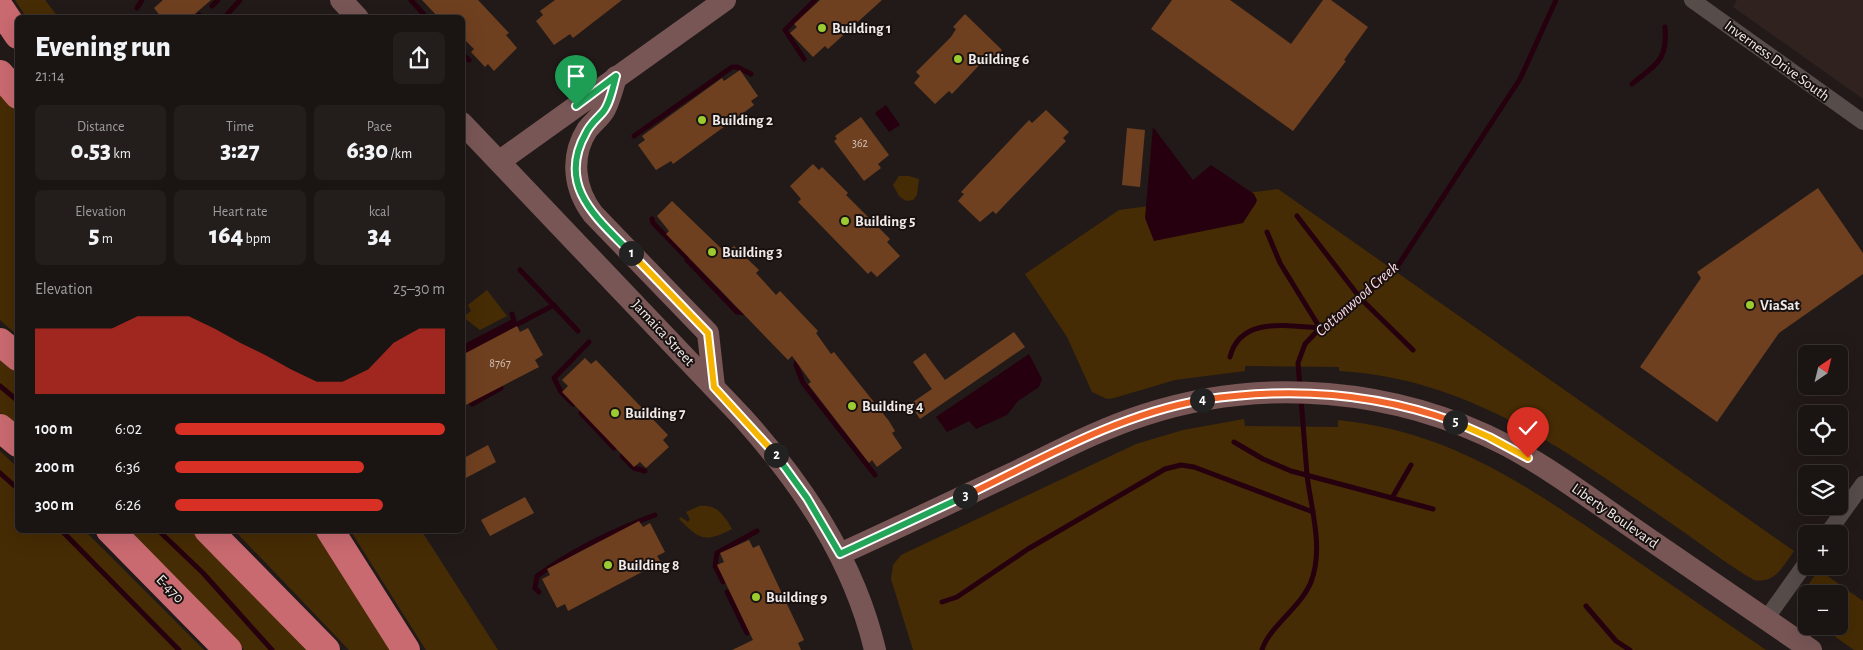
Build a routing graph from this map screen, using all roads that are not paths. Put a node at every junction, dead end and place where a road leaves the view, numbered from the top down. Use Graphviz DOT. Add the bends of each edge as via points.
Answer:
graph roads {
  1 [pos="341,0"];
  2 [pos="725,0"];
  3 [pos="1692,0"];
  4 [pos="0,8"];
  5 [pos="355,15"];
  6 [pos="15,30"];
  7 [pos="0,74"];
  8 [pos="616,76"];
  9 [pos="15,92"];
  10 [pos="1863,122"];
  11 [pos="465,126"];
  12 [pos="500,161"];
  13 [pos="0,342"];
  14 [pos="15,354"];
  15 [pos="714,387"];
  16 [pos="0,428"];
  17 [pos="15,440"];
  18 [pos="1863,484"];
  19 [pos="1833,525"];
  20 [pos="113,533"];
  21 [pos="211,533"];
  22 [pos="332,533"];
  23 [pos="840,554"];
  24 [pos="1798,574"];
  25 [pos="1766,619"];
  26 [pos="228,650"];
  27 [pos="326,650"];
  28 [pos="406,650"];
  29 [pos="875,650"];
  30 [pos="1811,650"];
  1 -- 5 [label="main road"];
  2 -- 8 [label="main road"];
  3 -- 10 [label="street, Inverness Drive South"];
  4 -- 6 [label="highway"];
  7 -- 9 [label="highway"];
  8 -- 12 [label="main road"];
  8 -- 15 [label="main road" via="604,112 588,130 579,148 576,168 579,190 593,214 708,333"];
  11 -- 12 [label="main road, Jamaica Street"];
  12 -- 15 [label="main road, Jamaica Street"];
  13 -- 14 [label="highway"];
  15 -- 23 [label="main road, Jamaica Street" via="785,466"];
  16 -- 17 [label="highway"];
  18 -- 19 [label="street"];
  20 -- 26 [label="highway, E-470"];
  21 -- 27 [label="highway"];
  22 -- 28 [label="highway"];
  23 -- 25 [label="main road, Liberty Boulevard" via="1110,426 1184,404 1245,394 1339,395 1420,410 1507,446 1561,479"];
  23 -- 29 [label="main road, Jamaica Street" via="857,593"];
  24 -- 25 [label="street"];
  25 -- 30 [label="main road, Liberty Boulevard"];
}
